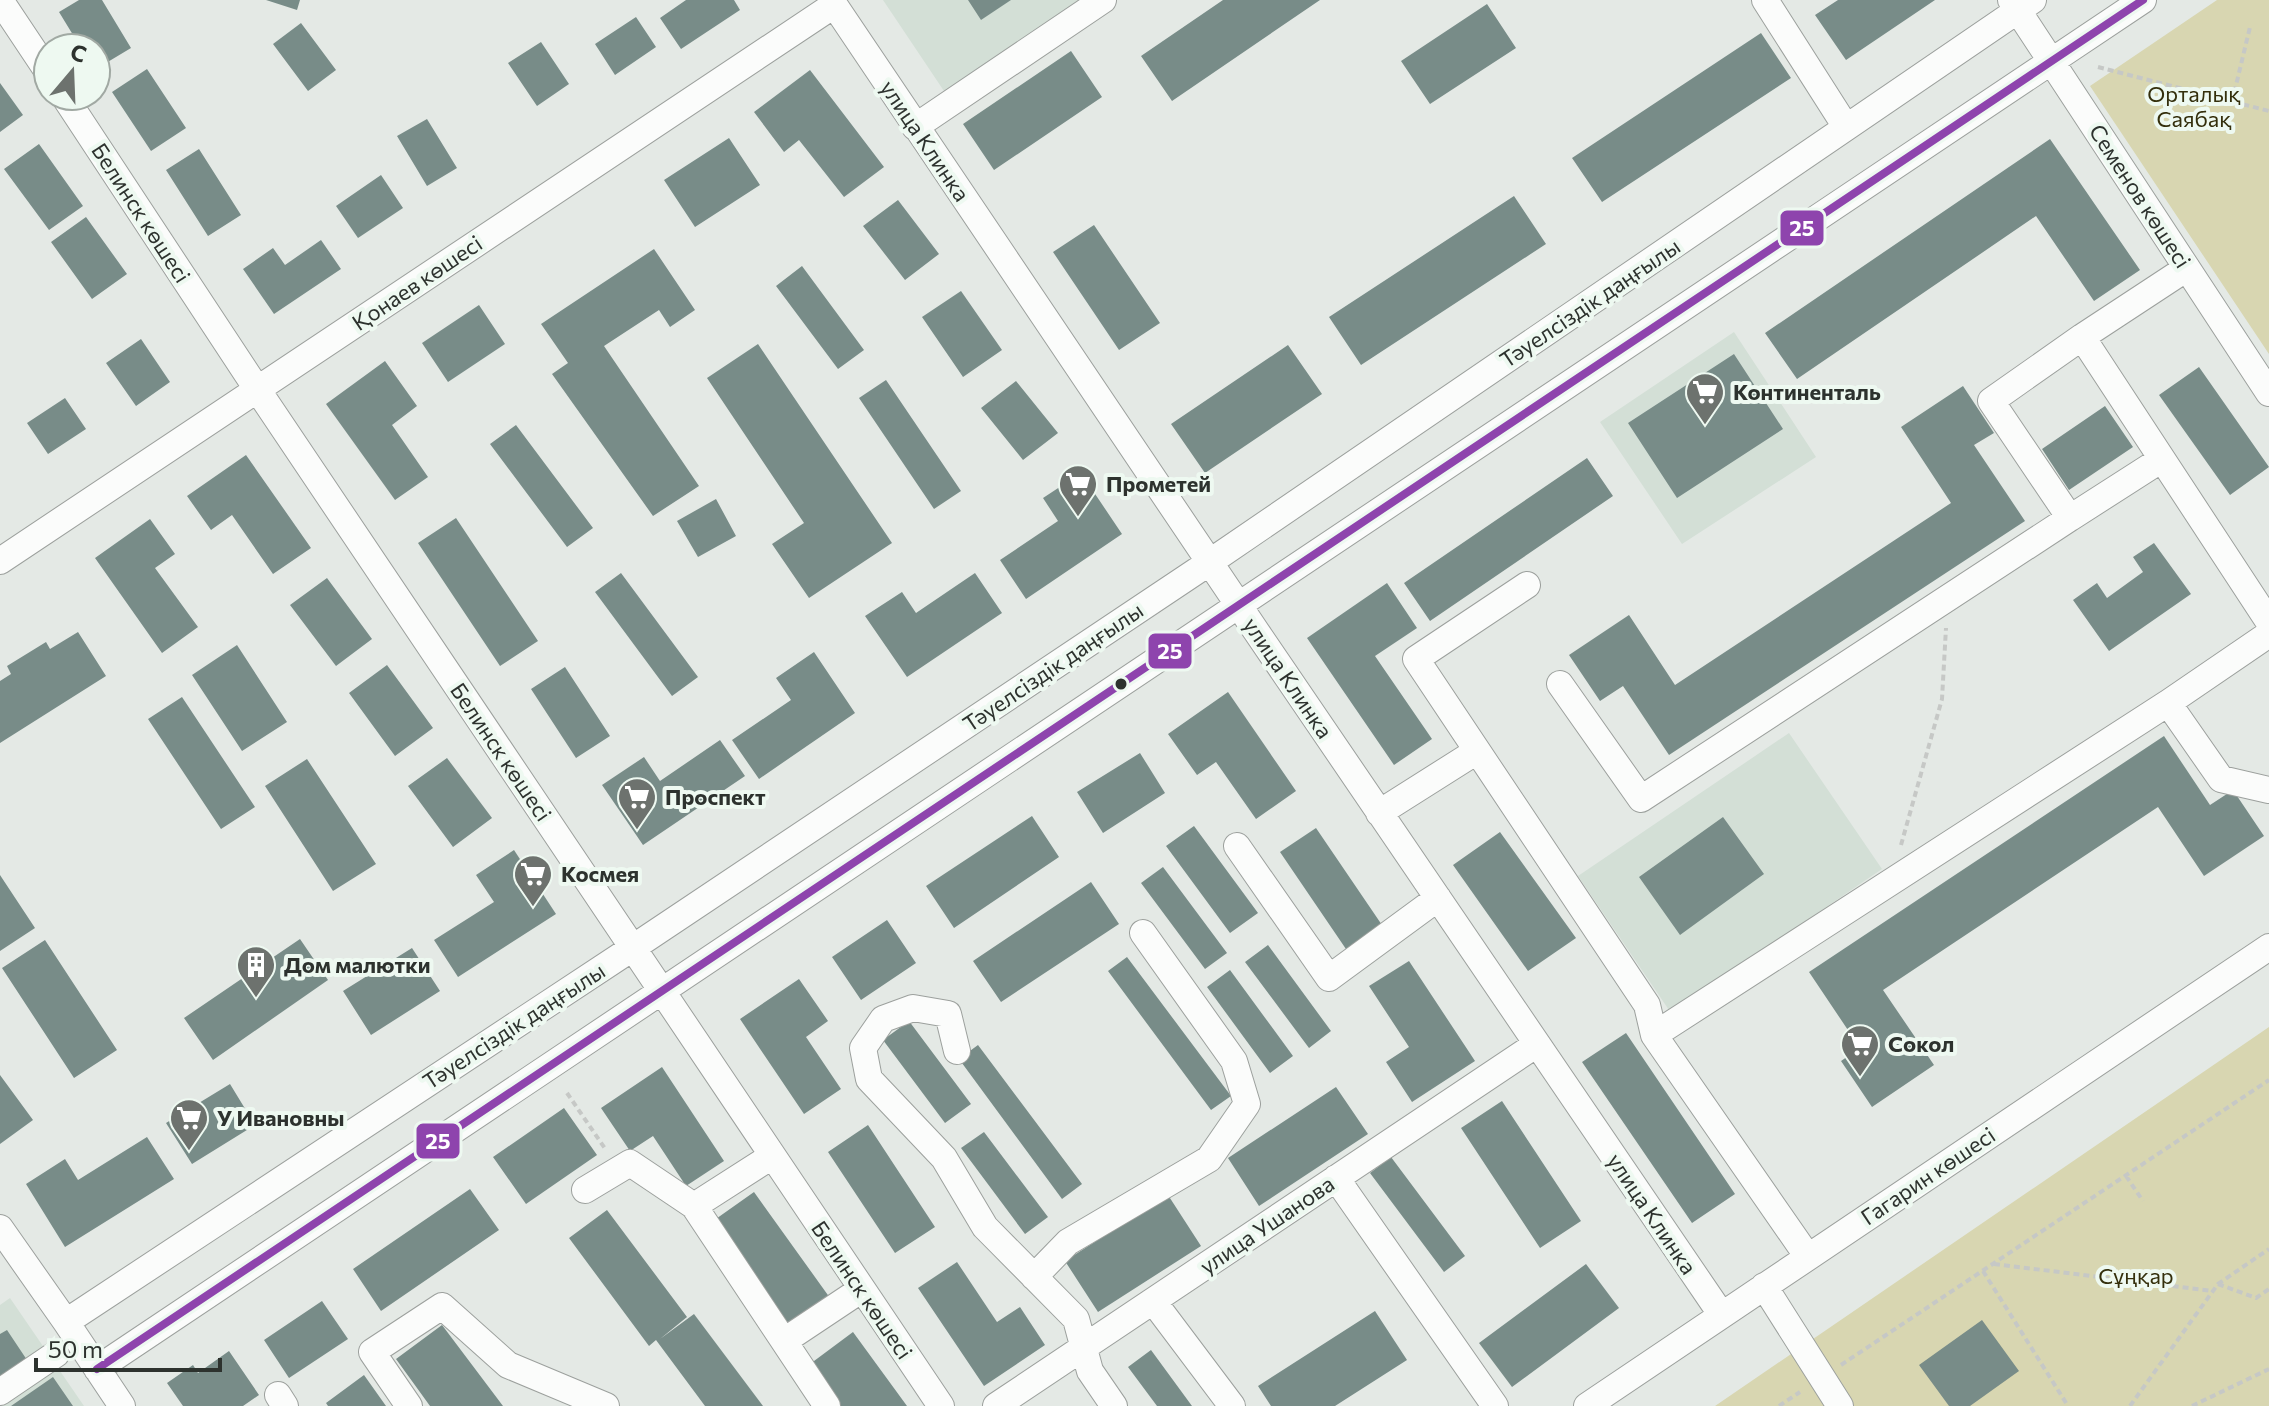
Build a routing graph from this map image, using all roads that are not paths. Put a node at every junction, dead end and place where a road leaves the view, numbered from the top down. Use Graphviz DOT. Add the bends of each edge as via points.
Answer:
graph roads {
  1 [pos="0,0"];
  2 [pos="1103,0"];
  3 [pos="1765,0"];
  4 [pos="2143,0"];
  5 [pos="832,2"];
  6 [pos="2021,3"];
  7 [pos="32,48"];
  8 [pos="2052,61"];
  9 [pos="75,112"];
  10 [pos="915,127"];
  11 [pos="1846,127"];
  12 [pos="2187,268"];
  13 [pos="2082,337"];
  14 [pos="257,389"];
  15 [pos="2269,393"];
  16 [pos="2162,459"];
  17 [pos="2070,518"];
  18 [pos="0,561"];
  19 [pos="1210,562"];
  20 [pos="1527,585"];
  21 [pos="1238,606"];
  22 [pos="2269,622"];
  23 [pos="2269,634"];
  24 [pos="1560,684"];
  25 [pos="2168,703"];
  26 [pos="1477,751"];
  27 [pos="2269,790"];
  28 [pos="1379,813"];
  29 [pos="1237,846"];
  30 [pos="1438,898"];
  31 [pos="1143,933"];
  32 [pos="634,947"];
  33 [pos="2269,947"];
  34 [pos="662,992"];
  35 [pos="1654,1035"];
  36 [pos="1537,1044"];
  37 [pos="957,1051"];
  38 [pos="772,1156"];
  39 [pos="1336,1178"];
  40 [pos="585,1190"];
  41 [pos="694,1206"];
  42 [pos="0,1228"];
  43 [pos="1808,1257"];
  44 [pos="1034,1277"];
  45 [pos="1764,1286"];
  46 [pos="862,1289"];
  47 [pos="1153,1301"];
  48 [pos="1721,1314"];
  49 [pos="66,1322"];
  50 [pos="784,1341"];
  51 [pos="1084,1347"];
  52 [pos="56,1354"];
  53 [pos="97,1369"];
  54 [pos="0,1392"];
  55 [pos="122,1406"];
  56 [pos="409,1406"];
  57 [pos="606,1406"];
  58 [pos="827,1406"];
  59 [pos="941,1406"];
  60 [pos="996,1406"];
  61 [pos="1114,1406"];
  62 [pos="1232,1406"];
  63 [pos="1495,1406"];
  64 [pos="1587,1406"];
  65 [pos="1840,1406"];
  1 -- 7 [label="street"];
  2 -- 10 [label="street"];
  3 -- 11 [label="street"];
  4 -- 8 [label="street"];
  5 -- 10 [label="street, улица Клинка"];
  5 -- 14 [label="street, Қонаев көшесі"];
  6 -- 8 [label="street, Семенов көшесі"];
  6 -- 11 [label="street, Тәуелсіздік даңғылы"];
  8 -- 12 [label="street, Семенов көшесі"];
  8 -- 21 [label="street"];
  9 -- 14 [label="street, Белинск көшесі"];
  10 -- 19 [label="street, улица Клинка"];
  11 -- 19 [label="street, Тәуелсіздік даңғылы"];
  12 -- 13 [label="street"];
  12 -- 15 [label="street, Семенов көшесі"];
  13 -- 16 [label="street"];
  13 -- 17 [label="street" via="1991,401"];
  14 -- 18 [label="street, Қонаев көшесі"];
  14 -- 32 [label="street, Белинск көшесі"];
  16 -- 17 [label="street"];
  16 -- 22 [label="street"];
  17 -- 24 [label="street" via="1641,799"];
  19 -- 21 [label="street, улица Клинка"];
  19 -- 32 [label="street, Тәуелсіздік даңғылы"];
  20 -- 26 [label="street" via="1416,659"];
  21 -- 28 [label="street, улица Клинка"];
  21 -- 34 [label="street"];
  23 -- 25 [label="street"];
  25 -- 27 [label="street" via="2221,779"];
  25 -- 35 [label="street"];
  26 -- 28 [label="street"];
  26 -- 35 [label="street" via="1647,1005"];
  28 -- 30 [label="street, улица Клинка"];
  29 -- 30 [label="street" via="1329,978"];
  30 -- 36 [label="street, улица Клинка"];
  31 -- 44 [label="street" via="1234,1061 1247,1104 1209,1159 1068,1242"];
  32 -- 34 [label="street, Белинск көшесі"];
  32 -- 49 [label="street, Тәуелсіздік даңғылы"];
  33 -- 43 [label="street, Гагарин көшесі"];
  34 -- 38 [label="street, Белинск көшесі"];
  34 -- 53 [label="street"];
  35 -- 43 [label="street"];
  36 -- 39 [label="street, улица Ушанова"];
  36 -- 48 [label="street, улица Клинка"];
  37 -- 44 [label="street" via="948,1014 913,1008 883,1019 863,1048 869,1079 944,1158 985,1227"];
  38 -- 41 [label="street"];
  38 -- 46 [label="street, Белинск көшесі"];
  39 -- 47 [label="street, улица Ушанова"];
  39 -- 63 [label="street"];
  40 -- 41 [label="street" via="630,1163"];
  41 -- 50 [label="street"];
  42 -- 49 [label="street"];
  43 -- 45 [label="street, Гагарин көшесі"];
  44 -- 51 [label="street" via="1076,1319"];
  45 -- 48 [label="street, Гагарин көшесі"];
  45 -- 65 [label="street"];
  46 -- 50 [label="street"];
  46 -- 59 [label="street, Белинск көшесі"];
  47 -- 51 [label="street, улица Ушанова"];
  47 -- 62 [label="street"];
  48 -- 64 [label="street, Гагарин көшесі"];
  49 -- 53 [label="street"];
  50 -- 58 [label="street"];
  51 -- 60 [label="street, улица Ушанова"];
  51 -- 61 [label="street" via="1090,1371"];
  52 -- 54 [label="street"];
  53 -- 55 [label="street"];
  56 -- 57 [label="street" via="372,1352 442,1306 508,1365"];
}
